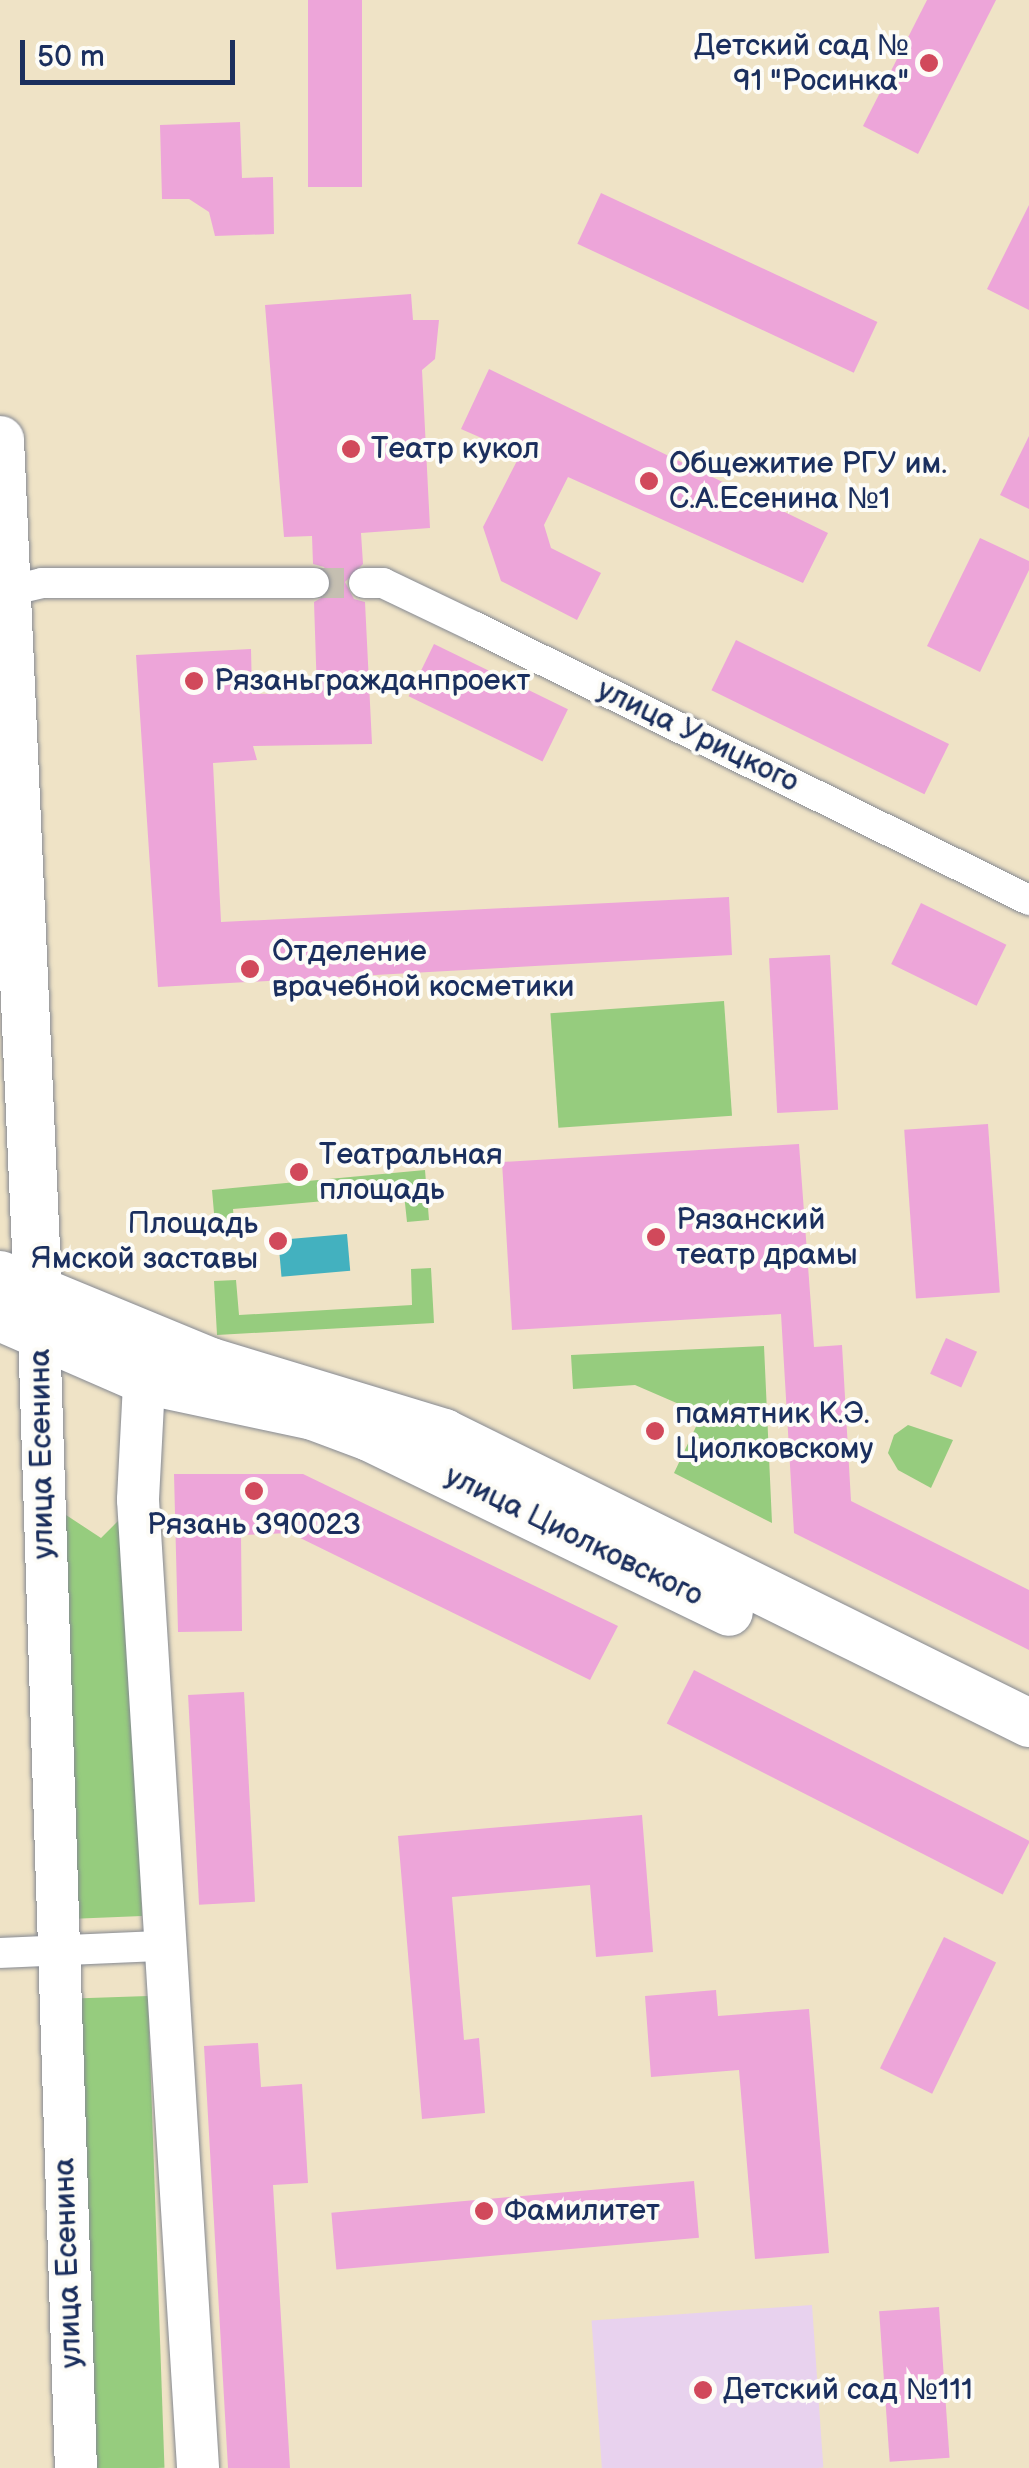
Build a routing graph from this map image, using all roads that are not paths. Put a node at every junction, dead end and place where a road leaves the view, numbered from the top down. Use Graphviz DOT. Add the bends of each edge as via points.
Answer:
graph roads {
  1 [pos="0,440"];
  2 [pos="314,583"];
  3 [pos="364,583"];
  4 [pos="4,592"];
  5 [pos="1029,900"];
  6 [pos="19,1303"];
  7 [pos="145,1357"];
  8 [pos="1029,1723"];
  9 [pos="1029,1759"];
  10 [pos="162,1946"];
  11 [pos="56,1950"];
  12 [pos="0,1952"];
  13 [pos="76,2468"];
  14 [pos="198,2468"];
  1 -- 4 [label="main road, улица Есенина"];
  2 -- 4 [label="street" via="42,583"];
  3 -- 5 [label="street, улица Урицкого" via="383,583"];
  4 -- 6 [label="main road, улица Есенина" via="32,1096"];
  6 -- 7 [label="main road"];
  6 -- 11 [label="main road, улица Есенина"];
  7 -- 8 [label="main road, улица Циолковского" via="211,1362 444,1433"];
  7 -- 9 [label="main road, улица Циолковского" via="369,1437"];
  7 -- 10 [label="main road" via="138,1500"];
  10 -- 11 [label="street"];
  10 -- 14 [label="main road"];
  11 -- 12 [label="street"];
  11 -- 13 [label="main road, улица Есенина"];
}
